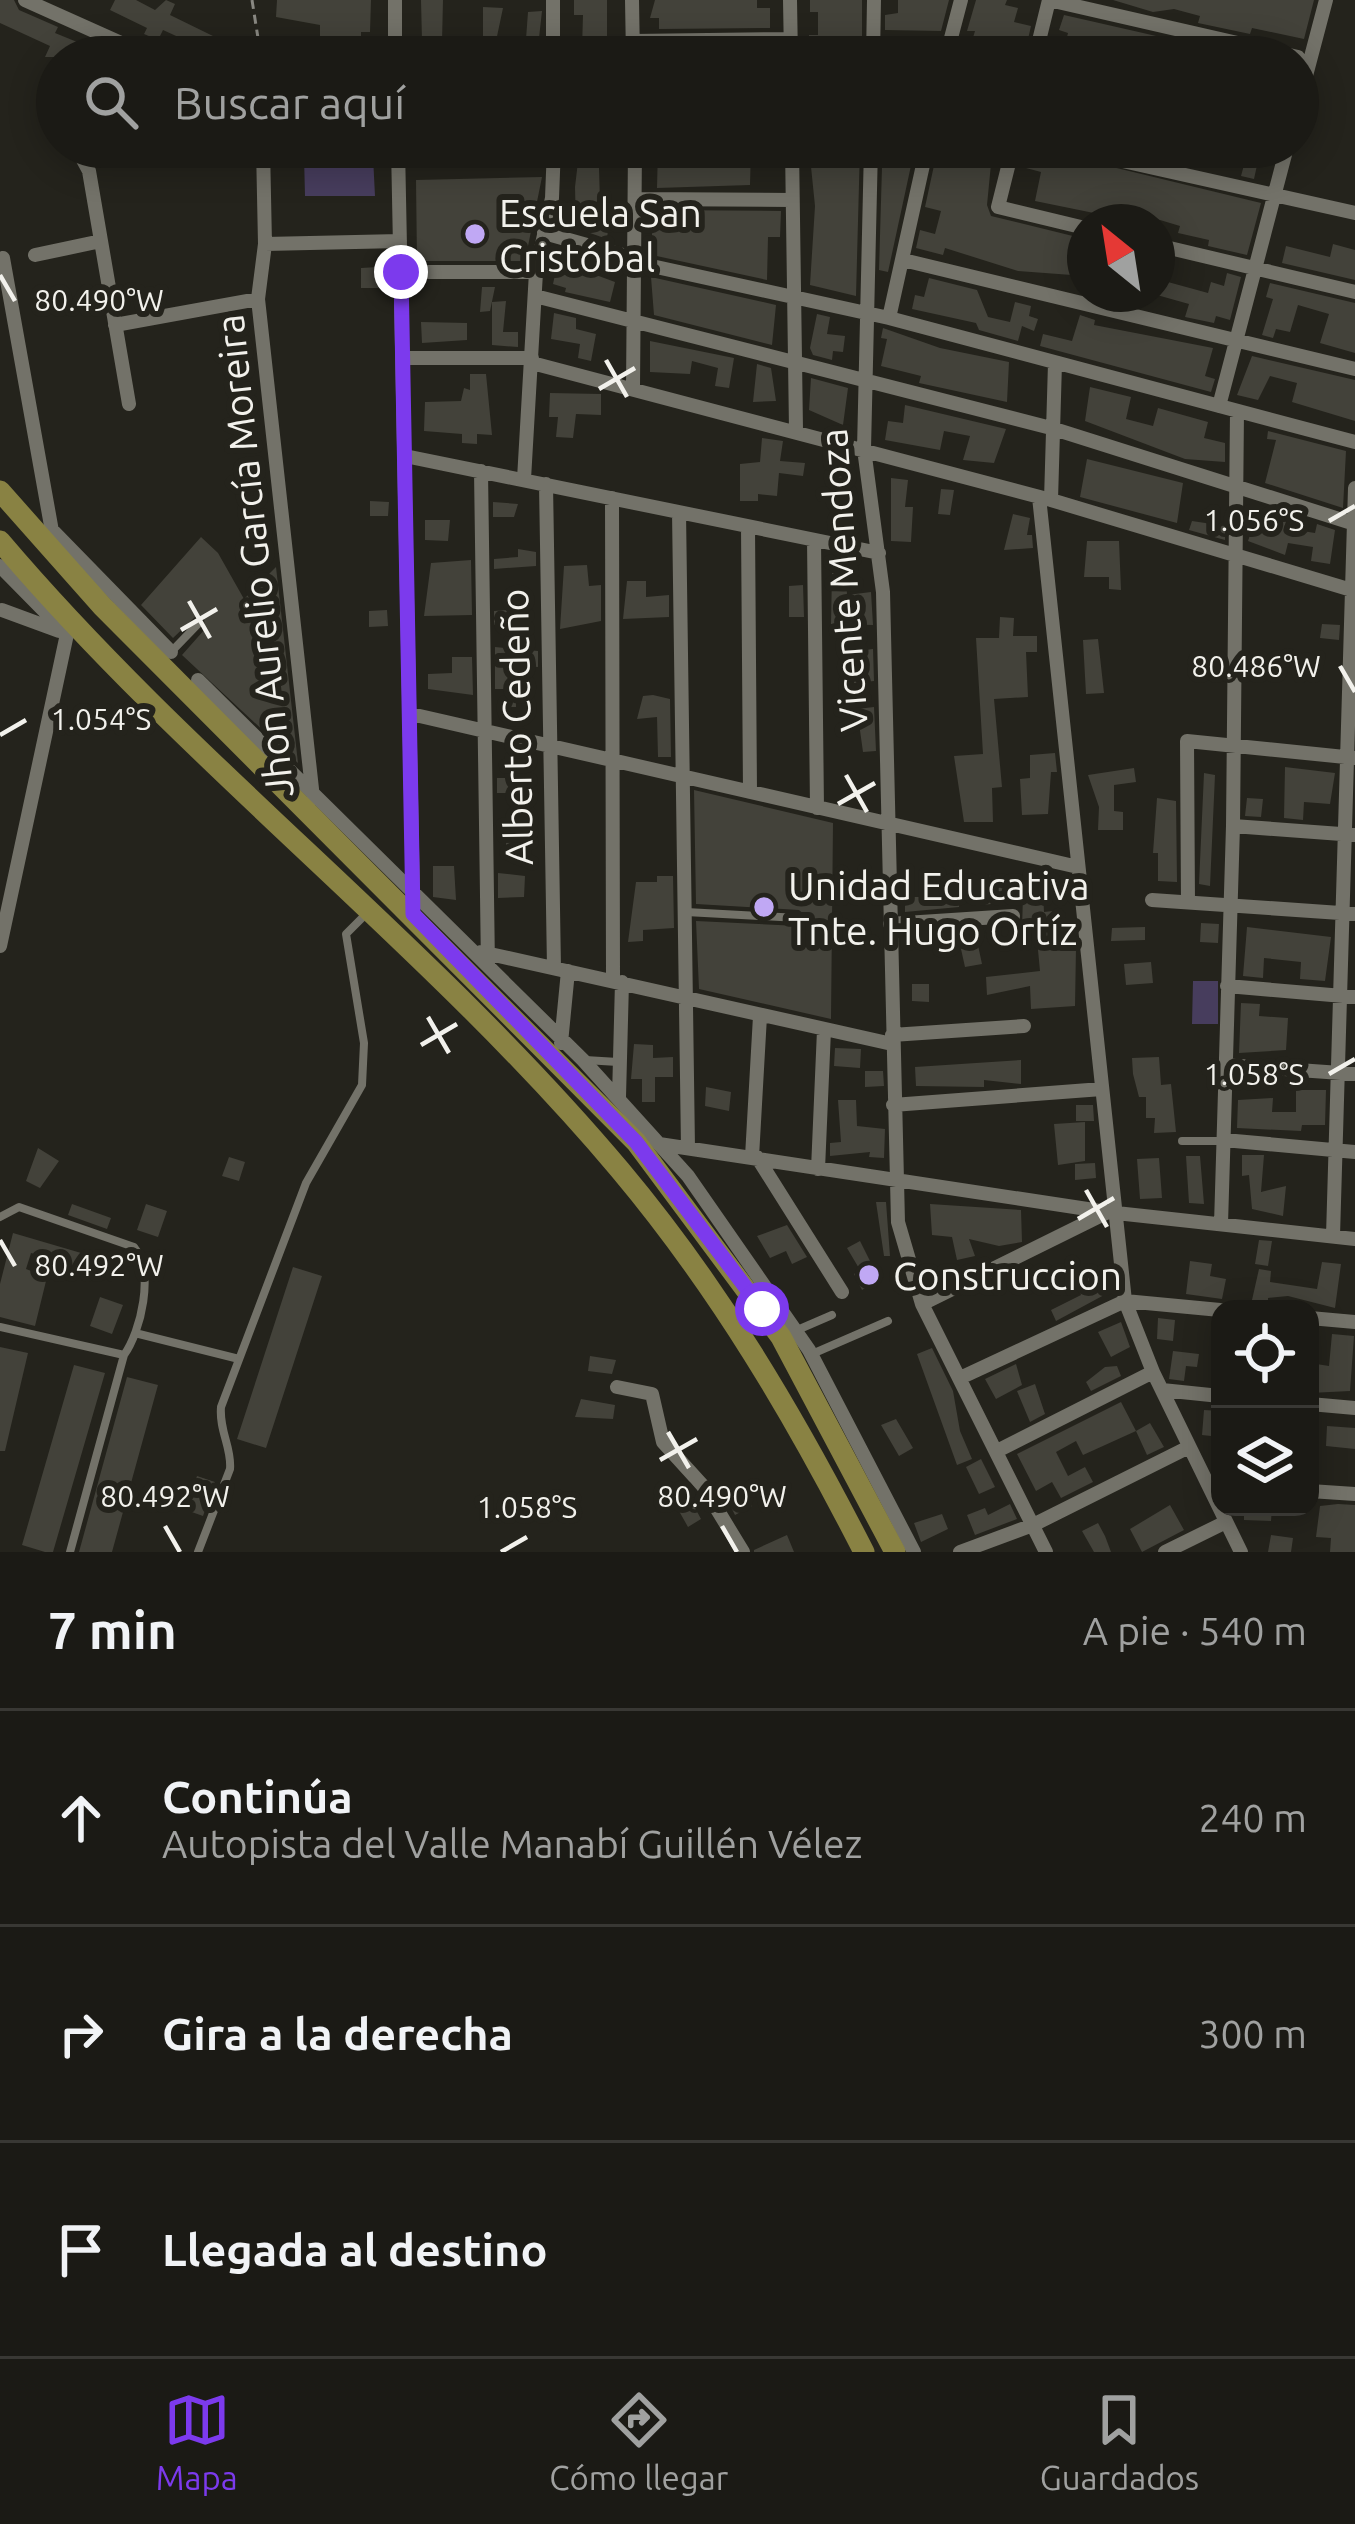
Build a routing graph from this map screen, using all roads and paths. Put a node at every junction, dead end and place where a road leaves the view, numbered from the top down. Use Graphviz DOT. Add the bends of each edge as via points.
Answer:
graph roads {
  1 [pos="25,0"];
  2 [pos="252,0"];
  3 [pos="394,0"];
  4 [pos="553,0"];
  5 [pos="632,0"];
  6 [pos="790,0"];
  7 [pos="874,0"];
  8 [pos="950,0"];
  9 [pos="961,0"];
  10 [pos="1049,0"];
  11 [pos="1326,0"];
  12 [pos="105,36"];
  13 [pos="258,36"];
  14 [pos="395,36"];
  15 [pos="554,36"];
  16 [pos="633,36"];
  17 [pos="790,36"];
  18 [pos="873,36"];
  19 [pos="950,36"];
  20 [pos="951,36"];
  21 [pos="1040,36"];
  22 [pos="1206,36"];
  23 [pos="1311,36"];
  24 [pos="87,168"];
  25 [pos="263,168"];
  26 [pos="398,168"];
  27 [pos="552,168"];
  28 [pos="635,168"];
  29 [pos="792,168"];
  30 [pos="871,168"];
  31 [pos="923,168"];
  32 [pos="1008,168"];
  33 [pos="1154,168"];
  34 [pos="1281,168"];
  35 [pos="1274,195"];
  36 [pos="636,199"];
  37 [pos="793,200"];
  38 [pos="1355,213"];
  39 [pos="1067,223"];
  40 [pos="544,233"];
  41 [pos="400,241"];
  42 [pos="101,242"];
  43 [pos="265,244"];
  44 [pos="1175,249"];
  45 [pos="35,255"];
  46 [pos="3,258"];
  47 [pos="903,260"];
  48 [pos="637,261"];
  49 [pos="1253,268"];
  50 [pos="401,272"];
  51 [pos="536,272"];
  52 [pos="1355,292"];
  53 [pos="535,296"];
  54 [pos="794,296"];
  55 [pos="258,299"];
  56 [pos="868,313"];
  57 [pos="889,318"];
  58 [pos="636,320"];
  59 [pos="115,325"];
  60 [pos="1236,336"];
  61 [pos="403,358"];
  62 [pos="795,359"];
  63 [pos="532,360"];
  64 [pos="1055,363"];
  65 [pos="1355,369"];
  66 [pos="867,377"];
  67 [pos="633,388"];
  68 [pos="129,404"];
  69 [pos="1219,406"];
  70 [pos="1237,411"];
  71 [pos="1052,428"];
  72 [pos="796,430"];
  73 [pos="1355,442"];
  74 [pos="864,448"];
  75 [pos="405,456"];
  76 [pos="482,471"];
  77 [pos="524,479"];
  78 [pos="1235,482"];
  79 [pos="546,484"];
  80 [pos="1355,488"];
  81 [pos="0,491"];
  82 [pos="612,498"];
  83 [pos="1045,498"];
  84 [pos="679,512"];
  85 [pos="1353,523"];
  86 [pos="748,527"];
  87 [pos="51,529"];
  88 [pos="0,541"];
  89 [pos="814,541"];
  90 [pos="879,553"];
  91 [pos="1233,555"];
  92 [pos="57,557"];
  93 [pos="9,568"];
  94 [pos="1352,590"];
  95 [pos="1,614"];
  96 [pos="198,624"];
  97 [pos="71,630"];
  98 [pos="165,657"];
  99 [pos="198,680"];
  100 [pos="411,714"];
  101 [pos="484,729"];
  102 [pos="548,743"];
  103 [pos="1234,747"];
  104 [pos="1350,757"];
  105 [pos="614,759"];
  106 [pos="683,776"];
  107 [pos="750,792"];
  108 [pos="314,805"];
  109 [pos="817,808"];
  110 [pos="888,823"];
  111 [pos="1233,826"];
  112 [pos="1349,834"];
  113 [pos="1078,867"];
  114 [pos="1152,900"];
  115 [pos="1188,902"];
  116 [pos="413,903"];
  117 [pos="1231,904"];
  118 [pos="368,912"];
  119 [pos="686,912"];
  120 [pos="1348,913"];
  121 [pos="1013,916"];
  122 [pos="799,917"];
  123 [pos="2,923"];
  124 [pos="890,924"];
  125 [pos="392,936"];
  126 [pos="0,946"];
  127 [pos="482,956"];
  128 [pos="561,969"];
  129 [pos="618,981"];
  130 [pos="1227,986"];
  131 [pos="1347,996"];
  132 [pos="687,999"];
  133 [pos="760,1016"];
  134 [pos="1024,1026"];
  135 [pos="824,1030"];
  136 [pos="561,1038"];
  137 [pos="892,1040"];
  138 [pos="583,1060"];
  139 [pos="560,1062"];
  140 [pos="620,1062"];
  141 [pos="1226,1065"];
  142 [pos="1338,1073"];
  143 [pos="1355,1074"];
  144 [pos="1102,1089"];
  145 [pos="620,1098"];
  146 [pos="892,1105"];
  147 [pos="1182,1141"];
  148 [pos="1224,1141"];
  149 [pos="636,1142"];
  150 [pos="662,1144"];
  151 [pos="688,1148"];
  152 [pos="1336,1150"];
  153 [pos="1355,1152"];
  154 [pos="754,1157"];
  155 [pos="818,1168"];
  156 [pos="894,1181"];
  157 [pos="1111,1213"];
  158 [pos="0,1217"];
  159 [pos="1221,1224"];
  160 [pos="1333,1236"];
  161 [pos="1355,1238"];
  162 [pos="842,1292"];
  163 [pos="1125,1300"];
  164 [pos="922,1304"];
  165 [pos="1211,1309"];
  166 [pos="832,1315"];
  167 [pos="1319,1319"];
  168 [pos="888,1321"];
  169 [pos="1355,1322"];
  170 [pos="0,1327"];
  171 [pos="139,1334"];
  172 [pos="781,1337"];
  173 [pos="124,1355"];
  174 [pos="803,1358"];
  175 [pos="239,1359"];
  176 [pos="1153,1372"];
  177 [pos="960,1378"];
  178 [pos="617,1387"];
  179 [pos="1162,1390"];
  180 [pos="1211,1395"];
  181 [pos="1319,1405"];
  182 [pos="1355,1408"];
  183 [pos="1189,1447"];
  184 [pos="997,1450"];
  185 [pos="1211,1480"];
  186 [pos="1319,1492"];
  187 [pos="1355,1494"];
  188 [pos="1224,1516"];
  189 [pos="1226,1522"];
  190 [pos="1033,1525"];
  191 [pos="70,1552"];
  192 [pos="198,1552"];
  193 [pos="743,1552"];
  194 [pos="864,1552"];
  195 [pos="896,1552"];
  196 [pos="914,1552"];
  197 [pos="960,1552"];
  198 [pos="1046,1552"];
  199 [pos="1165,1552"];
  200 [pos="1241,1552"];
  1 -- 12 [label="street"];
  2 -- 13 [label="path"];
  3 -- 14 [label="street"];
  4 -- 15 [label="street"];
  5 -- 16 [label="street"];
  6 -- 17 [label="street"];
  7 -- 18 [label="street"];
  8 -- 19 [label="street"];
  9 -- 20 [label="street"];
  10 -- 21 [label="street"];
  10 -- 22 [label="street"];
  11 -- 23 [label="street"];
  24 -- 42 [label="street"];
  25 -- 43 [label="street, Jhon Aurelio García Moreira"];
  26 -- 41 [label="street"];
  27 -- 40 [label="street"];
  28 -- 36 [label="street"];
  29 -- 37 [label="street"];
  30 -- 56 [label="street, Vicente Mendoza"];
  31 -- 47 [label="street"];
  32 -- 39 [label="street" via="998,206"];
  33 -- 35 [label="street"];
  34 -- 35 [label="street"];
  35 -- 38 [label="street"];
  35 -- 49 [label="street"];
  36 -- 37 [label="street"];
  36 -- 48 [label="street"];
  37 -- 54 [label="street"];
  40 -- 48 [label="street"];
  40 -- 51 [label="street"];
  41 -- 43 [label="street"];
  41 -- 50 [label="street"];
  42 -- 45 [label="street"];
  42 -- 59 [label="street"];
  43 -- 55 [label="street, Jhon Aurelio García Moreira"];
  44 -- 49 [label="street"];
  46 -- 87 [label="street"];
  47 -- 57 [label="street"];
  47 -- 60 [label="street"];
  48 -- 54 [label="street"];
  48 -- 58 [label="street"];
  49 -- 52 [label="street"];
  49 -- 60 [label="street"];
  50 -- 51 [label="street"];
  50 -- 61 [label="street"];
  51 -- 53 [label="street"];
  53 -- 58 [label="street"];
  53 -- 63 [label="street"];
  54 -- 56 [label="street"];
  54 -- 62 [label="street"];
  55 -- 59 [label="street"];
  55 -- 108 [label="street, Jhon Aurelio García Moreira"];
  56 -- 57 [label="street"];
  56 -- 66 [label="street, Vicente Mendoza"];
  57 -- 64 [label="street"];
  58 -- 62 [label="street"];
  58 -- 67 [label="street"];
  59 -- 68 [label="street"];
  60 -- 65 [label="street"];
  60 -- 69 [label="street"];
  61 -- 63 [label="street"];
  61 -- 75 [label="street"];
  62 -- 66 [label="street"];
  62 -- 72 [label="street"];
  63 -- 67 [label="street"];
  63 -- 77 [label="street"];
  64 -- 69 [label="street"];
  64 -- 71 [label="street"];
  66 -- 71 [label="street"];
  66 -- 74 [label="street, Vicente Mendoza"];
  67 -- 72 [label="street"];
  69 -- 70 [label="street"];
  70 -- 73 [label="street"];
  70 -- 78 [label="street"];
  71 -- 78 [label="street"];
  71 -- 83 [label="street"];
  72 -- 74 [label="street"];
  74 -- 83 [label="street"];
  74 -- 90 [label="street, Vicente Mendoza"];
  75 -- 76 [label="street"];
  75 -- 100 [label="street"];
  76 -- 77 [label="street"];
  76 -- 101 [label="street"];
  77 -- 79 [label="street"];
  78 -- 85 [label="street"];
  78 -- 91 [label="street"];
  79 -- 82 [label="street"];
  79 -- 102 [label="street, Alberto Cedeño"];
  80 -- 85 [label="street"];
  81 -- 92 [label="main road"];
  82 -- 84 [label="street"];
  82 -- 105 [label="street"];
  83 -- 91 [label="street"];
  83 -- 113 [label="street"];
  84 -- 86 [label="street"];
  84 -- 106 [label="street"];
  85 -- 94 [label="street"];
  86 -- 89 [label="street"];
  86 -- 107 [label="street"];
  87 -- 92 [label="street"];
  87 -- 98 [label="street"];
  88 -- 93 [label="main road"];
  89 -- 90 [label="street"];
  89 -- 109 [label="street"];
  90 -- 110 [label="street, Vicente Mendoza"];
  91 -- 94 [label="street"];
  91 -- 103 [label="street"];
  92 -- 98 [label="main road"];
  93 -- 95 [label="street"];
  93 -- 97 [label="main road"];
  94 -- 104 [label="street"];
  95 -- 97 [label="street"];
  96 -- 98 [label="lane"];
  97 -- 118 [label="main road"];
  97 -- 123 [label="street"];
  98 -- 108 [label="main road"];
  99 -- 108 [label="street"];
  100 -- 101 [label="street"];
  100 -- 116 [label="street"];
  101 -- 102 [label="street"];
  101 -- 127 [label="street"];
  102 -- 105 [label="street"];
  102 -- 128 [label="street, Alberto Cedeño"];
  103 -- 104 [label="street"];
  103 -- 111 [label="street"];
  103 -- 115 [label="street" via="1187,741"];
  104 -- 112 [label="street"];
  105 -- 106 [label="street"];
  105 -- 129 [label="street"];
  106 -- 107 [label="street"];
  106 -- 119 [label="street"];
  107 -- 109 [label="street"];
  108 -- 116 [label="main road"];
  109 -- 110 [label="street"];
  110 -- 113 [label="street"];
  110 -- 124 [label="street, Vicente Mendoza"];
  111 -- 112 [label="street"];
  111 -- 117 [label="street"];
  112 -- 120 [label="street"];
  113 -- 144 [label="street"];
  114 -- 115 [label="street"];
  115 -- 117 [label="street"];
  116 -- 118 [label="street"];
  116 -- 125 [label="street"];
  116 -- 127 [label="street"];
  116 -- 139 [label="main road"];
  117 -- 120 [label="street"];
  117 -- 130 [label="street"];
  118 -- 125 [label="main road"];
  118 -- 175 [label="lane" via="346,934 364,1042 362,1085 306,1183"];
  119 -- 122 [label="lane"];
  119 -- 132 [label="street"];
  120 -- 131 [label="street"];
  121 -- 124 [label="street"];
  123 -- 126 [label="street"];
  124 -- 137 [label="street, Vicente Mendoza"];
  125 -- 194 [label="main road" via="574,1119 674,1238 781,1392"];
  127 -- 128 [label="street"];
  127 -- 136 [label="street"];
  128 -- 129 [label="street"];
  128 -- 136 [label="street, Alberto Cedeño"];
  129 -- 132 [label="street"];
  129 -- 140 [label="street"];
  130 -- 131 [label="street"];
  130 -- 141 [label="street"];
  131 -- 142 [label="street"];
  132 -- 133 [label="street"];
  132 -- 151 [label="street"];
  133 -- 135 [label="street"];
  133 -- 154 [label="street"];
  134 -- 137 [label="street"];
  135 -- 137 [label="street"];
  135 -- 155 [label="street"];
  136 -- 138 [label="street"];
  136 -- 139 [label="street, Alberto Cedeño"];
  137 -- 146 [label="street, Vicente Mendoza"];
  138 -- 140 [label="lane"];
  138 -- 145 [label="street"];
  139 -- 149 [label="main road"];
  140 -- 145 [label="street"];
  141 -- 142 [label="street"];
  141 -- 148 [label="street"];
  142 -- 143 [label="street"];
  142 -- 152 [label="street"];
  144 -- 146 [label="street"];
  144 -- 157 [label="street"];
  145 -- 150 [label="street"];
  146 -- 156 [label="street, Vicente Mendoza"];
  147 -- 148 [label="lane"];
  148 -- 152 [label="street"];
  148 -- 159 [label="street"];
  149 -- 150 [label="street"];
  149 -- 172 [label="main road"];
  150 -- 151 [label="street"];
  150 -- 174 [label="street" via="743,1249"];
  151 -- 154 [label="street"];
  152 -- 153 [label="street"];
  152 -- 160 [label="street"];
  154 -- 155 [label="street"];
  154 -- 162 [label="street"];
  155 -- 156 [label="street"];
  156 -- 157 [label="street"];
  156 -- 164 [label="street, Vicente Mendoza"];
  157 -- 159 [label="street"];
  157 -- 163 [label="street"];
  157 -- 164 [label="street"];
  158 -- 171 [label="lane" via="19,1208 134,1247 143,1264"];
  159 -- 160 [label="street"];
  160 -- 161 [label="street"];
  163 -- 165 [label="street"];
  163 -- 176 [label="street"];
  163 -- 177 [label="street"];
  164 -- 177 [label="street, Vicente Mendoza"];
  166 -- 172 [label="lane"];
  167 -- 169 [label="street"];
  168 -- 174 [label="lane"];
  170 -- 173 [label="lane"];
  171 -- 173 [label="lane"];
  171 -- 175 [label="lane"];
  172 -- 174 [label="main road"];
  173 -- 191 [label="lane"];
  174 -- 195 [label="main road"];
  174 -- 196 [label="street"];
  175 -- 192 [label="lane" via="219,1426 230,1469"];
  176 -- 179 [label="street"];
  176 -- 184 [label="street"];
  177 -- 184 [label="street, Vicente Mendoza"];
  178 -- 193 [label="street" via="652,1394 672,1457 703,1486"];
  179 -- 180 [label="street"];
  179 -- 183 [label="street"];
  181 -- 182 [label="street"];
  183 -- 185 [label="street"];
  183 -- 190 [label="street"];
  184 -- 190 [label="street, Vicente Mendoza"];
  186 -- 187 [label="street"];
  188 -- 189 [label="street"];
  189 -- 199 [label="street"];
  189 -- 200 [label="street"];
  190 -- 197 [label="street"];
  190 -- 198 [label="street, Vicente Mendoza"];
}
